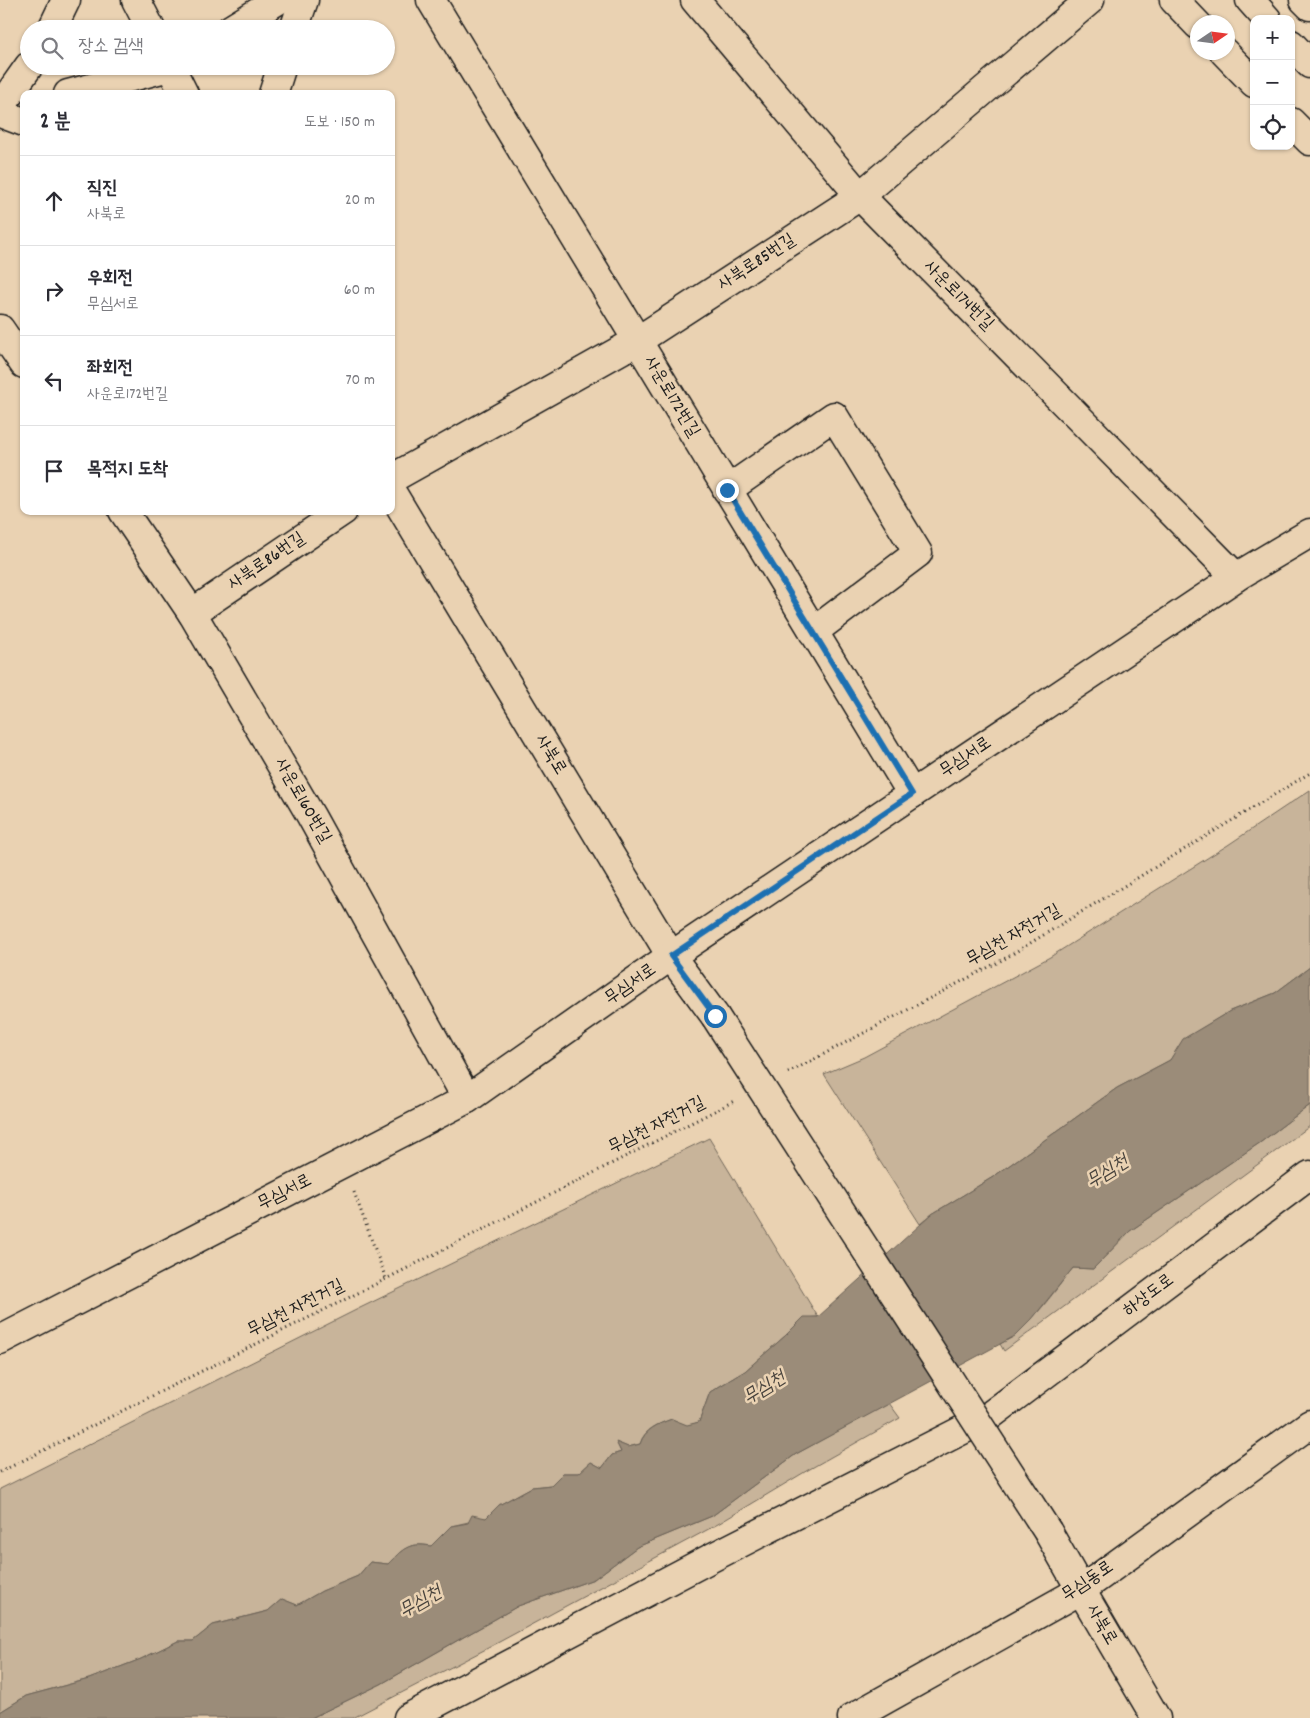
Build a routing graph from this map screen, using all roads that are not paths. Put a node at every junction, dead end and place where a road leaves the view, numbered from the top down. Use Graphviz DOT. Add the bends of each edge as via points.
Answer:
graph roads {
  1 [pos="66,0"];
  2 [pos="136,0"];
  3 [pos="278,0"];
  4 [pos="304,0"];
  5 [pos="430,0"];
  6 [pos="696,0"];
  7 [pos="1174,0"];
  8 [pos="1250,0"];
  9 [pos="1304,0"];
  10 [pos="1074,5"];
  11 [pos="1310,6"];
  12 [pos="1263,15"];
  13 [pos="1190,17"];
  14 [pos="56,20"];
  15 [pos="146,20"];
  16 [pos="246,20"];
  17 [pos="297,20"];
  18 [pos="1295,48"];
  19 [pos="1232,60"];
  20 [pos="1310,64"];
  21 [pos="23,75"];
  22 [pos="140,75"];
  23 [pos="175,75"];
  24 [pos="279,75"];
  25 [pos="1250,79"];
  26 [pos="83,90"];
  27 [pos="182,90"];
  28 [pos="274,90"];
  29 [pos="20,106"];
  30 [pos="0,107"];
  31 [pos="0,112"];
  32 [pos="20,120"];
  33 [pos="1295,126"];
  34 [pos="1310,141"];
  35 [pos="860,196"];
  36 [pos="0,329"];
  37 [pos="636,341"];
  38 [pos="20,358"];
  39 [pos="395,477"];
  40 [pos="727,490"];
  41 [pos="395,498"];
  42 [pos="126,515"];
  43 [pos="337,515"];
  44 [pos="1310,534"];
  45 [pos="1236,577"];
  46 [pos="192,613"];
  47 [pos="813,632"];
  48 [pos="912,794"];
  49 [pos="671,956"];
  50 [pos="467,1099"];
  51 [pos="1310,1175"];
  52 [pos="0,1340"];
  53 [pos="1310,1424"];
  54 [pos="1080,1590"];
  55 [pos="408,1718"];
  56 [pos="852,1718"];
  57 [pos="1156,1718"];
  1 -- 14 [label="street"];
  2 -- 15 [label="street"];
  3 -- 16 [label="street"];
  4 -- 17 [label="street"];
  5 -- 37 [label="street, 사운로172번길"];
  6 -- 35 [label="street, 사운로174번길"];
  7 -- 13 [label="street"];
  8 -- 12 [label="street"];
  9 -- 11 [label="street"];
  10 -- 35 [label="street, 사북로85번길"];
  18 -- 20 [label="street"];
  19 -- 25 [label="street"];
  21 -- 30 [label="street"];
  22 -- 26 [label="street"];
  23 -- 27 [label="street"];
  24 -- 28 [label="street"];
  29 -- 31 [label="street"];
  31 -- 32 [label="street"];
  33 -- 34 [label="street"];
  35 -- 37 [label="street, 사북로85번길"];
  35 -- 45 [label="street, 사운로174번길"];
  36 -- 38 [label="street"];
  37 -- 39 [label="street, 사북로85번길"];
  37 -- 40 [label="street, 사운로172번길"];
  40 -- 47 [label="street, 사운로172번길"];
  40 -- 47 [label="street" via="834,416 918,553"];
  41 -- 49 [label="street, 사북로"];
  42 -- 46 [label="street, 사운로160번길"];
  43 -- 46 [label="street, 사북로86번길"];
  44 -- 45 [label="street, 무심서로"];
  45 -- 48 [label="street, 무심서로"];
  46 -- 50 [label="street, 사운로160번길" via="311,816"];
  47 -- 48 [label="street, 사운로172번길"];
  48 -- 49 [label="street, 무심서로"];
  49 -- 50 [label="street, 무심서로"];
  49 -- 54 [label="street, 사북로, bridge" via="715,1016 1048,1532"];
  50 -- 52 [label="street, 무심서로"];
  51 -- 55 [label="street, 하상도로" via="988,1417"];
  53 -- 54 [label="street, 무심동로"];
  54 -- 56 [label="street, 무심동로"];
  54 -- 57 [label="street, 사북로"];
}
